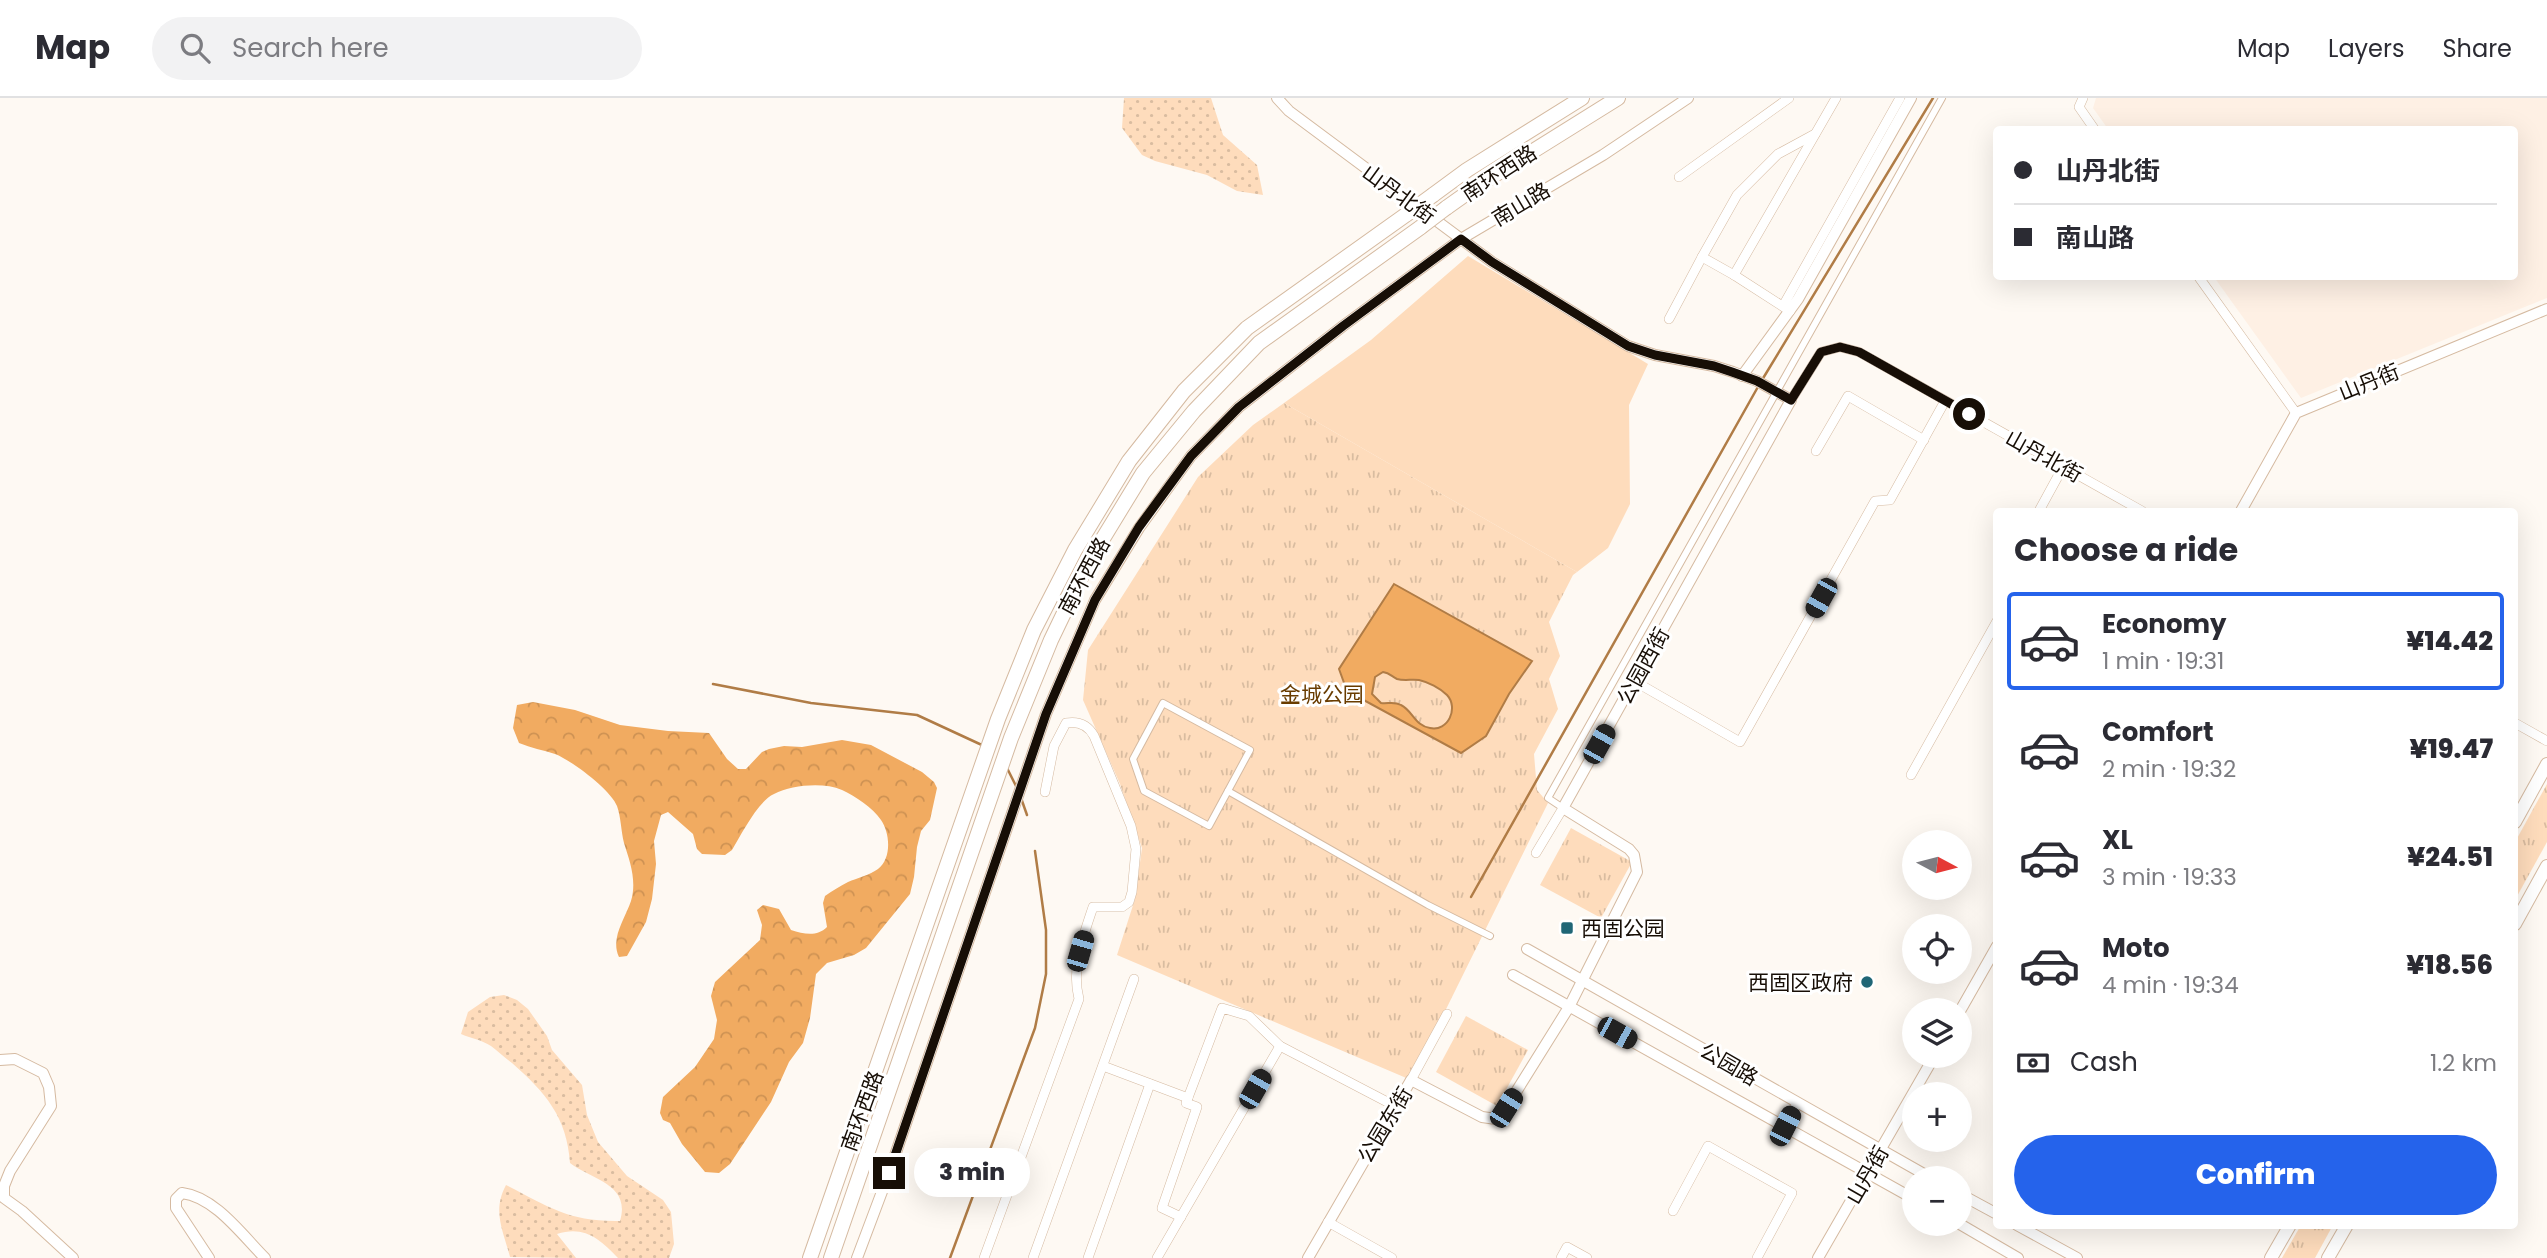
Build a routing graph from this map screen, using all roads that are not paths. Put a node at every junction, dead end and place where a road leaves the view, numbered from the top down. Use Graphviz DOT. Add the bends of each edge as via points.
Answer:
graph roads {
  1 [pos="1277,98"];
  2 [pos="1582,98"];
  3 [pos="1618,98"];
  4 [pos="1688,98"];
  5 [pos="1789,98"];
  6 [pos="1836,98"];
  7 [pos="1900,98"];
  8 [pos="1911,98"];
  9 [pos="1942,98"];
  10 [pos="2083,98"];
  11 [pos="2092,126"];
  12 [pos="1816,134"];
  13 [pos="1679,177"];
  14 [pos="1461,239"];
  15 [pos="1702,257"];
  16 [pos="1734,275"];
  17 [pos="2201,280"];
  18 [pos="1786,308"];
  19 [pos="2547,309"];
  20 [pos="1670,319"];
  21 [pos="1742,376"];
  22 [pos="1774,392"];
  23 [pos="1791,400"];
  24 [pos="1945,401"];
  25 [pos="2296,413"];
  26 [pos="1924,439"];
  27 [pos="1816,452"];
  28 [pos="2063,467"];
  29 [pos="2041,508"];
  30 [pos="2137,508"];
  31 [pos="2243,508"];
  32 [pos="1993,628"];
  33 [pos="1634,681"];
  34 [pos="2518,725"];
  35 [pos="1037,739"];
  36 [pos="2547,741"];
  37 [pos="1054,746"];
  38 [pos="2547,764"];
  39 [pos="1910,775"];
  40 [pos="1228,791"];
  41 [pos="1045,792"];
  42 [pos="1563,808"];
  43 [pos="2518,817"];
  44 [pos="1536,853"];
  45 [pos="2547,866"];
  46 [pos="2518,919"];
  47 [pos="1490,936"];
  48 [pos="1527,949"];
  49 [pos="1993,953"];
  50 [pos="1513,975"];
  51 [pos="1134,978"];
  52 [pos="1583,981"];
  53 [pos="1967,998"];
  54 [pos="1569,1007"];
  55 [pos="1447,1014"];
  56 [pos="1280,1046"];
  57 [pos="0,1059"];
  58 [pos="1102,1066"];
  59 [pos="1928,1068"];
  60 [pos="1411,1080"];
  61 [pos="1150,1084"];
  62 [pos="1188,1098"];
  63 [pos="1797,1103"];
  64 [pos="1395,1106"];
  65 [pos="1785,1126"];
  66 [pos="1881,1151"];
  67 [pos="1909,1166"];
  68 [pos="1868,1172"];
  69 [pos="1902,1192"];
  70 [pos="2,1198"];
  71 [pos="1972,1200"];
  72 [pos="1673,1211"];
  73 [pos="1993,1212"];
  74 [pos="1181,1217"];
  75 [pos="1328,1223"];
  76 [pos="2024,1229"];
  77 [pos="2288,1229"];
  78 [pos="2345,1229"];
  79 [pos="1972,1231"];
  80 [pos="73,1258"];
  81 [pos="209,1258"];
  82 [pos="265,1258"];
  83 [pos="810,1258"];
  84 [pos="831,1258"];
  85 [pos="856,1258"];
  86 [pos="984,1258"];
  87 [pos="1033,1258"];
  88 [pos="1088,1258"];
  89 [pos="1157,1258"];
  90 [pos="1308,1258"];
  91 [pos="1392,1258"];
  92 [pos="1561,1258"];
  93 [pos="1587,1258"];
  94 [pos="1757,1258"];
  95 [pos="1818,1258"];
  96 [pos="2018,1258"];
  97 [pos="2077,1258"];
  98 [pos="2271,1258"];
  99 [pos="2328,1258"];
  1 -- 14 [label="street, 山丹北街"];
  2 -- 83 [label="highway, 南环西路, bridge" via="1467,170 1247,328 1176,401 1129,461 1074,550 1034,630 998,719"];
  3 -- 84 [label="highway, 南环西路, bridge" via="1477,186 1259,343 1152,463 1088,563 1051,640 1012,738"];
  4 -- 14 [label="street, 南山路" via="1603,155"];
  5 -- 13 [label="street"];
  6 -- 12 [label="street"];
  7 -- 18 [label="street"];
  8 -- 18 [label="street"];
  9 -- 22 [label="street"];
  10 -- 11 [label="street" via="2080,107"];
  12 -- 15 [label="street" via="1778,154 1737,195"];
  12 -- 16 [label="street"];
  14 -- 21 [label="street, 山丹北街" via="1628,346"];
  14 -- 35 [label="street, 南山路" via="1239,407 1191,456 1139,527 1095,600"];
  15 -- 16 [label="street"];
  15 -- 20 [label="street"];
  16 -- 18 [label="street"];
  17 -- 25 [label="street"];
  18 -- 21 [label="street"];
  19 -- 25 [label="street, 山丹街"];
  21 -- 22 [label="street, 山丹北街"];
  22 -- 23 [label="street, 山丹北街"];
  22 -- 42 [label="street" via="1548,798"];
  23 -- 24 [label="street, 山丹北街" via="1821,352 1840,347 1859,352"];
  23 -- 33 [label="street, 公园西街"];
  24 -- 26 [label="street"];
  24 -- 28 [label="street, 山丹北街"];
  25 -- 31 [label="street"];
  26 -- 27 [label="street" via="1847,396"];
  26 -- 33 [label="street" via="1890,500 1875,501 1740,742"];
  28 -- 29 [label="street"];
  28 -- 30 [label="street, 山丹北街"];
  32 -- 39 [label="street"];
  33 -- 42 [label="street, 公园西街"];
  34 -- 36 [label="street"];
  35 -- 37 [label="street"];
  35 -- 85 [label="street, 南山路"];
  37 -- 41 [label="street"];
  37 -- 86 [label="street" via="1066,723 1083,725 1094,736 1131,825 1136,849 1132,892 1122,907 1093,907 1074,981 1079,999"];
  38 -- 43 [label="main road"];
  40 -- 40 [label="street" via="1250,750 1163,703 1133,759 1144,790 1209,826"];
  40 -- 47 [label="street"];
  42 -- 44 [label="street"];
  42 -- 52 [label="street" via="1619,841 1637,863 1634,879"];
  45 -- 46 [label="main road"];
  48 -- 52 [label="street, 公园路"];
  49 -- 53 [label="street"];
  50 -- 54 [label="street, 公园路"];
  51 -- 58 [label="street"];
  52 -- 54 [label="street"];
  52 -- 63 [label="street, 公园路"];
  54 -- 60 [label="street, 公园东街" via="1496,1119 1482,1117"];
  54 -- 65 [label="street, 公园路"];
  55 -- 60 [label="street"];
  56 -- 62 [label="street" via="1249,1016 1222,1008"];
  56 -- 64 [label="street"];
  56 -- 74 [label="street"];
  57 -- 70 [label="street" via="15,1059 43,1073 51,1106 10,1171"];
  58 -- 61 [label="street"];
  58 -- 87 [label="street"];
  59 -- 66 [label="street, 山丹街"];
  60 -- 64 [label="street, 公园东街"];
  61 -- 62 [label="street"];
  61 -- 88 [label="street"];
  62 -- 74 [label="street" via="1186,1103 1198,1107 1163,1208"];
  63 -- 65 [label="street"];
  63 -- 66 [label="street, 公园路"];
  64 -- 75 [label="street, 公园东街"];
  65 -- 68 [label="street, 公园路"];
  66 -- 67 [label="street, 公园路"];
  66 -- 68 [label="street, 山丹街"];
  68 -- 69 [label="street, 公园路"];
  68 -- 95 [label="street, 山丹街"];
  70 -- 80 [label="street"];
  71 -- 73 [label="street"];
  72 -- 94 [label="street" via="1708,1146 1793,1193"];
  74 -- 89 [label="street"];
  75 -- 90 [label="street, 公园东街"];
  75 -- 91 [label="street"];
  76 -- 97 [label="street"];
  77 -- 98 [label="main road"];
  78 -- 99 [label="main road"];
  79 -- 96 [label="street"];
  81 -- 82 [label="street" via="176,1209 182,1192 194,1194 219,1212"];
  92 -- 93 [label="street" via="1567,1247"];
}
